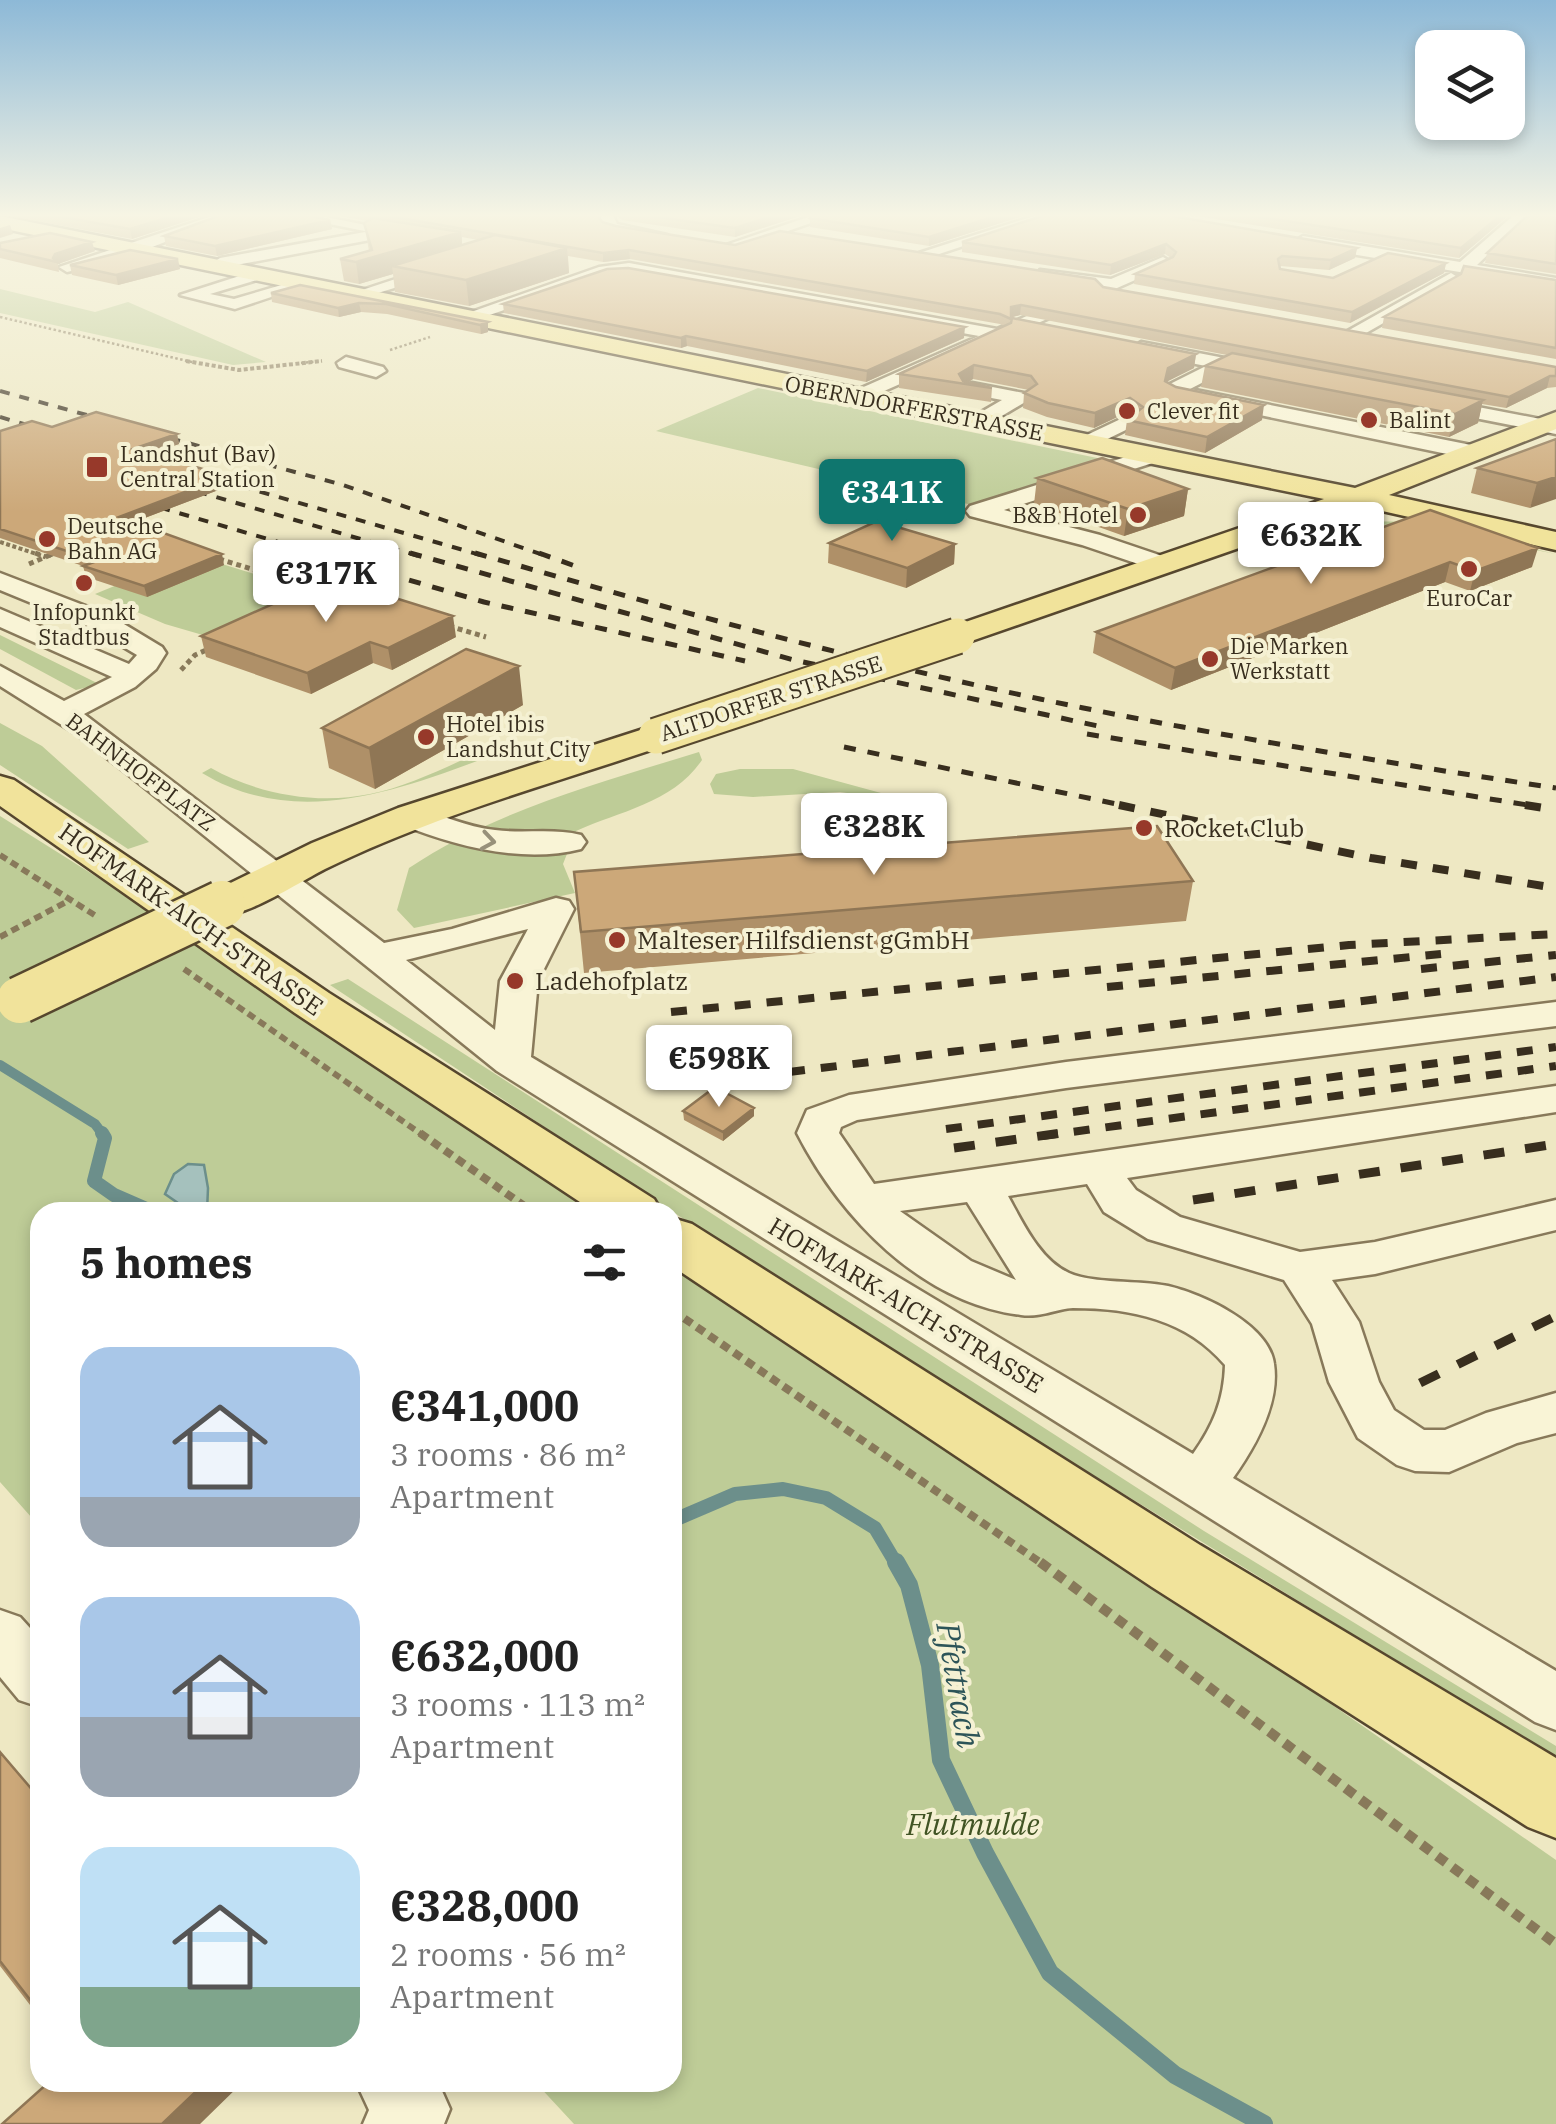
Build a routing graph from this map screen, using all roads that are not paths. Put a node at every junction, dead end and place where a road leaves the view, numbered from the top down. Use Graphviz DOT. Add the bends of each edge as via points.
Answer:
graph roads {
  1 [pos="236,314"];
  2 [pos="447,314"];
  3 [pos="477,314"];
  4 [pos="889,314"];
  5 [pos="1042,314"];
  6 [pos="1378,314"];
  7 [pos="256,318"];
  8 [pos="466,318"];
  9 [pos="1019,324"];
  10 [pos="1058,332"];
  11 [pos="996,334"];
  12 [pos="1390,340"];
  13 [pos="1115,343"];
  14 [pos="377,362"];
  15 [pos="346,363"];
  16 [pos="1225,364"];
  17 [pos="1287,376"];
  18 [pos="972,388"];
  19 [pos="857,397"];
  20 [pos="1398,397"];
  21 [pos="978,422"];
  22 [pos="1127,422"];
  23 [pos="1552,425"];
  24 [pos="1083,442"];
  25 [pos="1476,454"];
  26 [pos="1152,456"];
  27 [pos="1358,497"];
  28 [pos="1556,541"];
  29 [pos="1165,565"];
  30 [pos="0,582"];
  31 [pos="6,622"];
  32 [pos="0,674"];
  33 [pos="131,676"];
  34 [pos="62,712"];
  35 [pos="0,788"];
  36 [pos="412,817"];
  37 [pos="569,842"];
  38 [pos="276,876"];
  39 [pos="380,955"];
  40 [pos="0,1010"];
  41 [pos="1556,1014"];
  42 [pos="511,1062"];
  43 [pos="1556,1099"];
  44 [pos="1099,1168"];
  45 [pos="979,1186"];
  46 [pos="861,1201"];
  47 [pos="619,1202"];
  48 [pos="1556,1215"];
  49 [pos="682,1245"];
  50 [pos="1300,1268"];
  51 [pos="1073,1292"];
  52 [pos="1556,1412"];
  53 [pos="1199,1484"];
  54 [pos="0,1635"];
  55 [pos="30,1669"];
  56 [pos="1556,1703"];
  57 [pos="1556,1802"];
  1 -- 7 [label="street"];
  2 -- 8 [label="main road, OBERNDORFERSTRASSE"];
  3 -- 8 [label="street"];
  4 -- 11 [label="street"];
  5 -- 9 [label="street"];
  6 -- 12 [label="street" via="1344,332"];
  8 -- 19 [label="main road, OBERNDORFERSTRASSE"];
  9 -- 10 [label="street"];
  9 -- 11 [label="street"];
  11 -- 19 [label="street"];
  13 -- 16 [label="street"];
  14 -- 15 [label="street"];
  16 -- 17 [label="street"];
  16 -- 25 [label="street" via="1176,392"];
  18 -- 21 [label="street" via="1022,398"];
  19 -- 21 [label="main road, OBERNDORFERSTRASSE"];
  20 -- 23 [label="street"];
  21 -- 24 [label="main road, OBERNDORFERSTRASSE"];
  22 -- 24 [label="street"];
  23 -- 25 [label="main road, ALTDORFER STRASSE"];
  24 -- 26 [label="main road, OBERNDORFERSTRASSE"];
  25 -- 27 [label="main road, ALTDORFER STRASSE"];
  26 -- 27 [label="main road, OBERNDORFERSTRASSE"];
  26 -- 29 [label="street" via="978,511"];
  27 -- 28 [label="main road, OBERNDORFERSTRASSE"];
  27 -- 29 [label="main road, ALTDORFER STRASSE"];
  29 -- 36 [label="main road, ALTDORFER STRASSE, bridge"];
  30 -- 33 [label="street" via="139,642 152,653"];
  31 -- 33 [label="street"];
  32 -- 34 [label="street, BAHNHOFPLATZ"];
  33 -- 34 [label="street"];
  34 -- 38 [label="street, BAHNHOFPLATZ"];
  35 -- 47 [label="main road, HOFMARK-AICH-STRASSE"];
  36 -- 37 [label="street, one-way" via="496,843"];
  36 -- 38 [label="main road, ALTDORFER STRASSE"];
  38 -- 39 [label="street, HOFMARK-AICH-STRASSE"];
  38 -- 40 [label="main road, ALTDORFER STRASSE, bridge"];
  39 -- 42 [label="street, HOFMARK-AICH-STRASSE"];
  39 -- 42 [label="street" via="556,909 518,980"];
  41 -- 46 [label="street" via="849,1108 822,1120 818,1133 838,1174"];
  42 -- 53 [label="street, HOFMARK-AICH-STRASSE"];
  43 -- 44 [label="street"];
  44 -- 45 [label="street"];
  44 -- 50 [label="street" via="1120,1201 1164,1228"];
  45 -- 46 [label="street"];
  45 -- 51 [label="street" via="1033,1269"];
  46 -- 51 [label="street" via="915,1249 1014,1297"];
  48 -- 50 [label="street" via="1376,1258"];
  49 -- 57 [label="main road" via="1176,1566"];
  50 -- 52 [label="street" via="1335,1322 1376,1424 1416,1450 1449,1450"];
  51 -- 53 [label="street" via="1192,1308 1225,1329 1250,1361 1246,1405 1230,1446"];
  53 -- 56 [label="street, HOFMARK-AICH-STRASSE"];
  54 -- 55 [label="street"];
}
